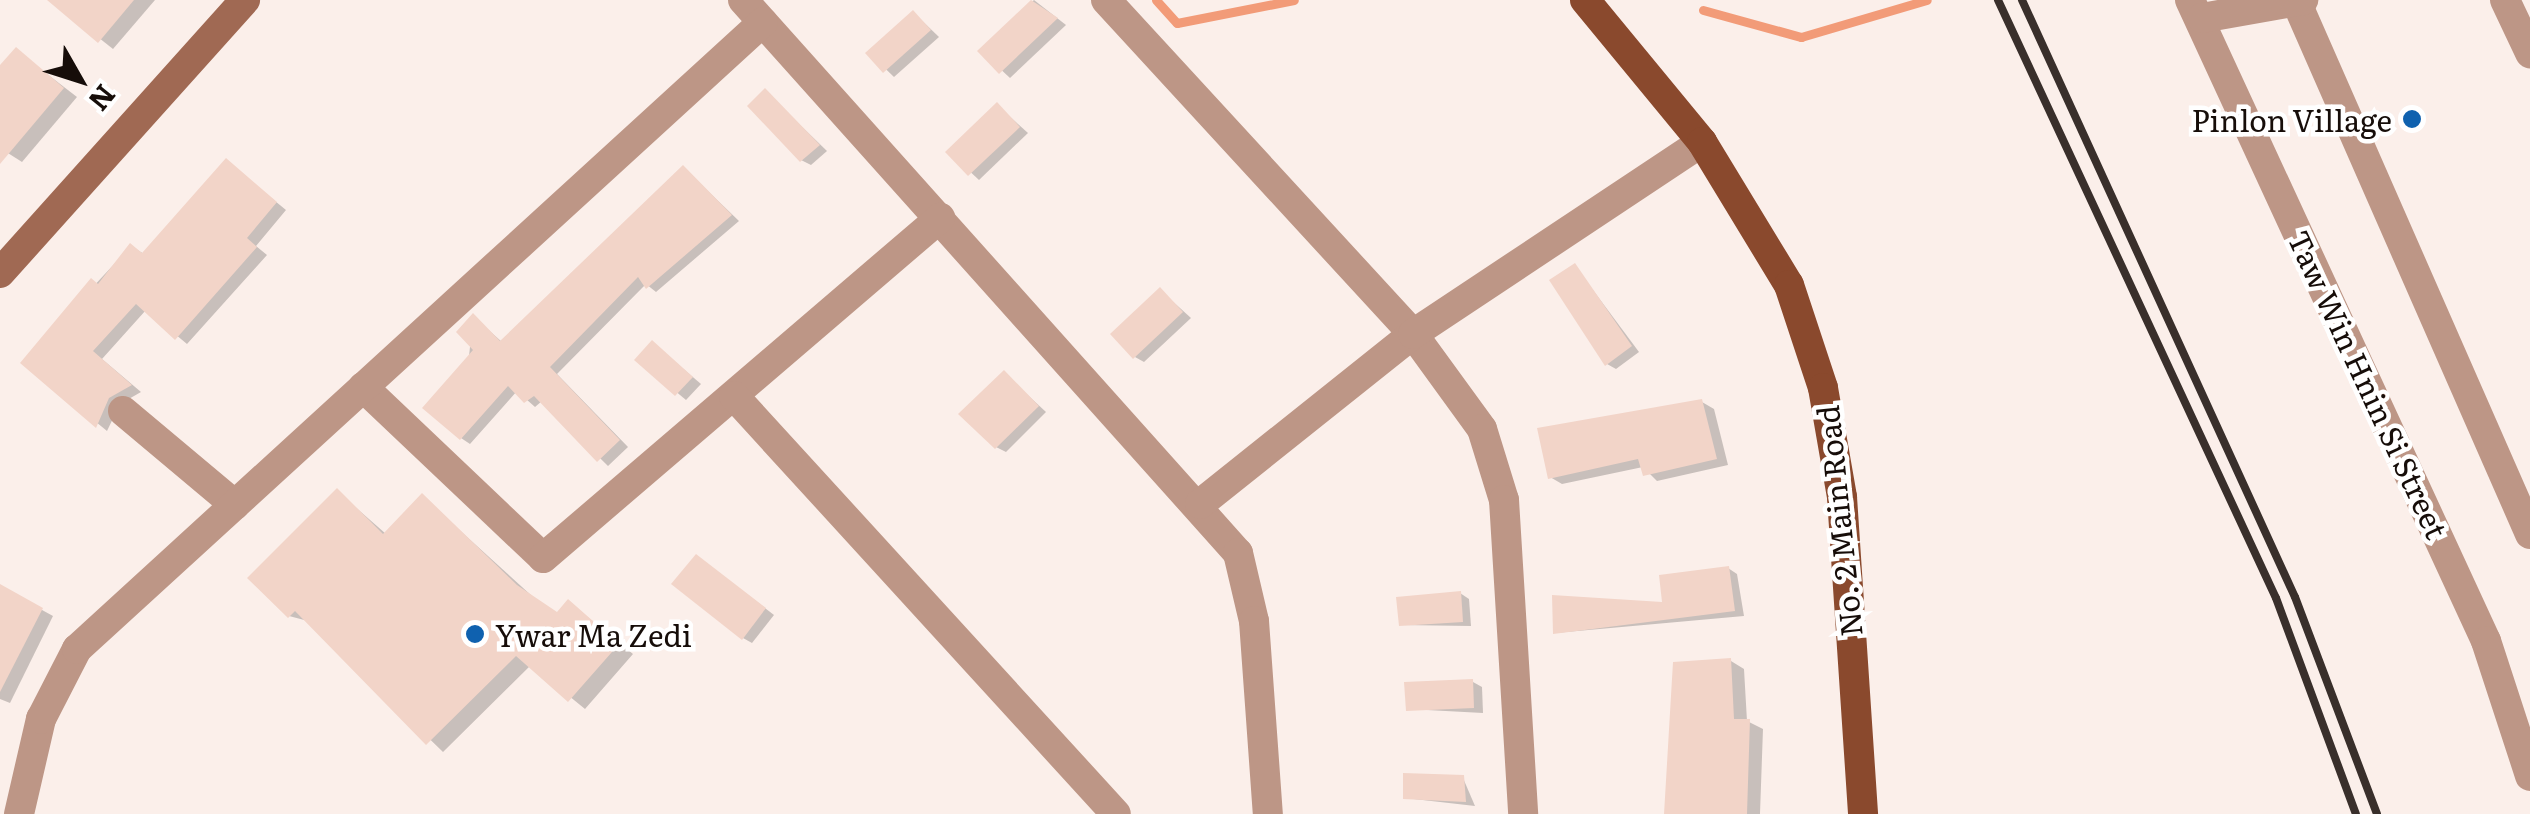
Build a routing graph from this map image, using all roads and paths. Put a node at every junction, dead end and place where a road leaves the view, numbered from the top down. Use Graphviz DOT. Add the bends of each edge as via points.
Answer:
graph roads {
  1 [pos="245,0"];
  2 [pos="1106,0"];
  3 [pos="1585,0"];
  4 [pos="2505,0"];
  5 [pos="2299,1"];
  6 [pos="2196,9"];
  7 [pos="753,11"];
  8 [pos="2530,53"];
  9 [pos="1702,142"];
  10 [pos="940,218"];
  11 [pos="0,273"];
  12 [pos="1413,334"];
  13 [pos="364,387"];
  14 [pos="734,396"];
  15 [pos="123,410"];
  16 [pos="235,504"];
  17 [pos="1200,504"];
  18 [pos="2530,534"];
  19 [pos="2530,776"];
  20 [pos="19,814"];
  21 [pos="1116,814"];
  22 [pos="1268,814"];
  23 [pos="1523,814"];
  24 [pos="1863,814"];
  1 -- 11 [label="main road"];
  2 -- 12 [label="street"];
  3 -- 9 [label="main road, No. 2 Main Road"];
  4 -- 8 [label="street"];
  5 -- 6 [label="street"];
  5 -- 18 [label="street"];
  6 -- 19 [label="street, Taw Win Hnin Si Street" via="2486,641"];
  7 -- 10 [label="street"];
  7 -- 13 [label="street"];
  9 -- 12 [label="street"];
  9 -- 24 [label="main road, No. 2 Main Road" via="1789,285 1824,388 1842,497"];
  10 -- 14 [label="street"];
  10 -- 17 [label="street"];
  12 -- 17 [label="street"];
  12 -- 23 [label="street" via="1482,430 1504,500"];
  13 -- 14 [label="street" via="543,558"];
  13 -- 16 [label="street"];
  14 -- 21 [label="street"];
  15 -- 16 [label="street"];
  16 -- 20 [label="street" via="77,649 41,719"];
  17 -- 22 [label="street" via="1238,552 1254,620"];
}
